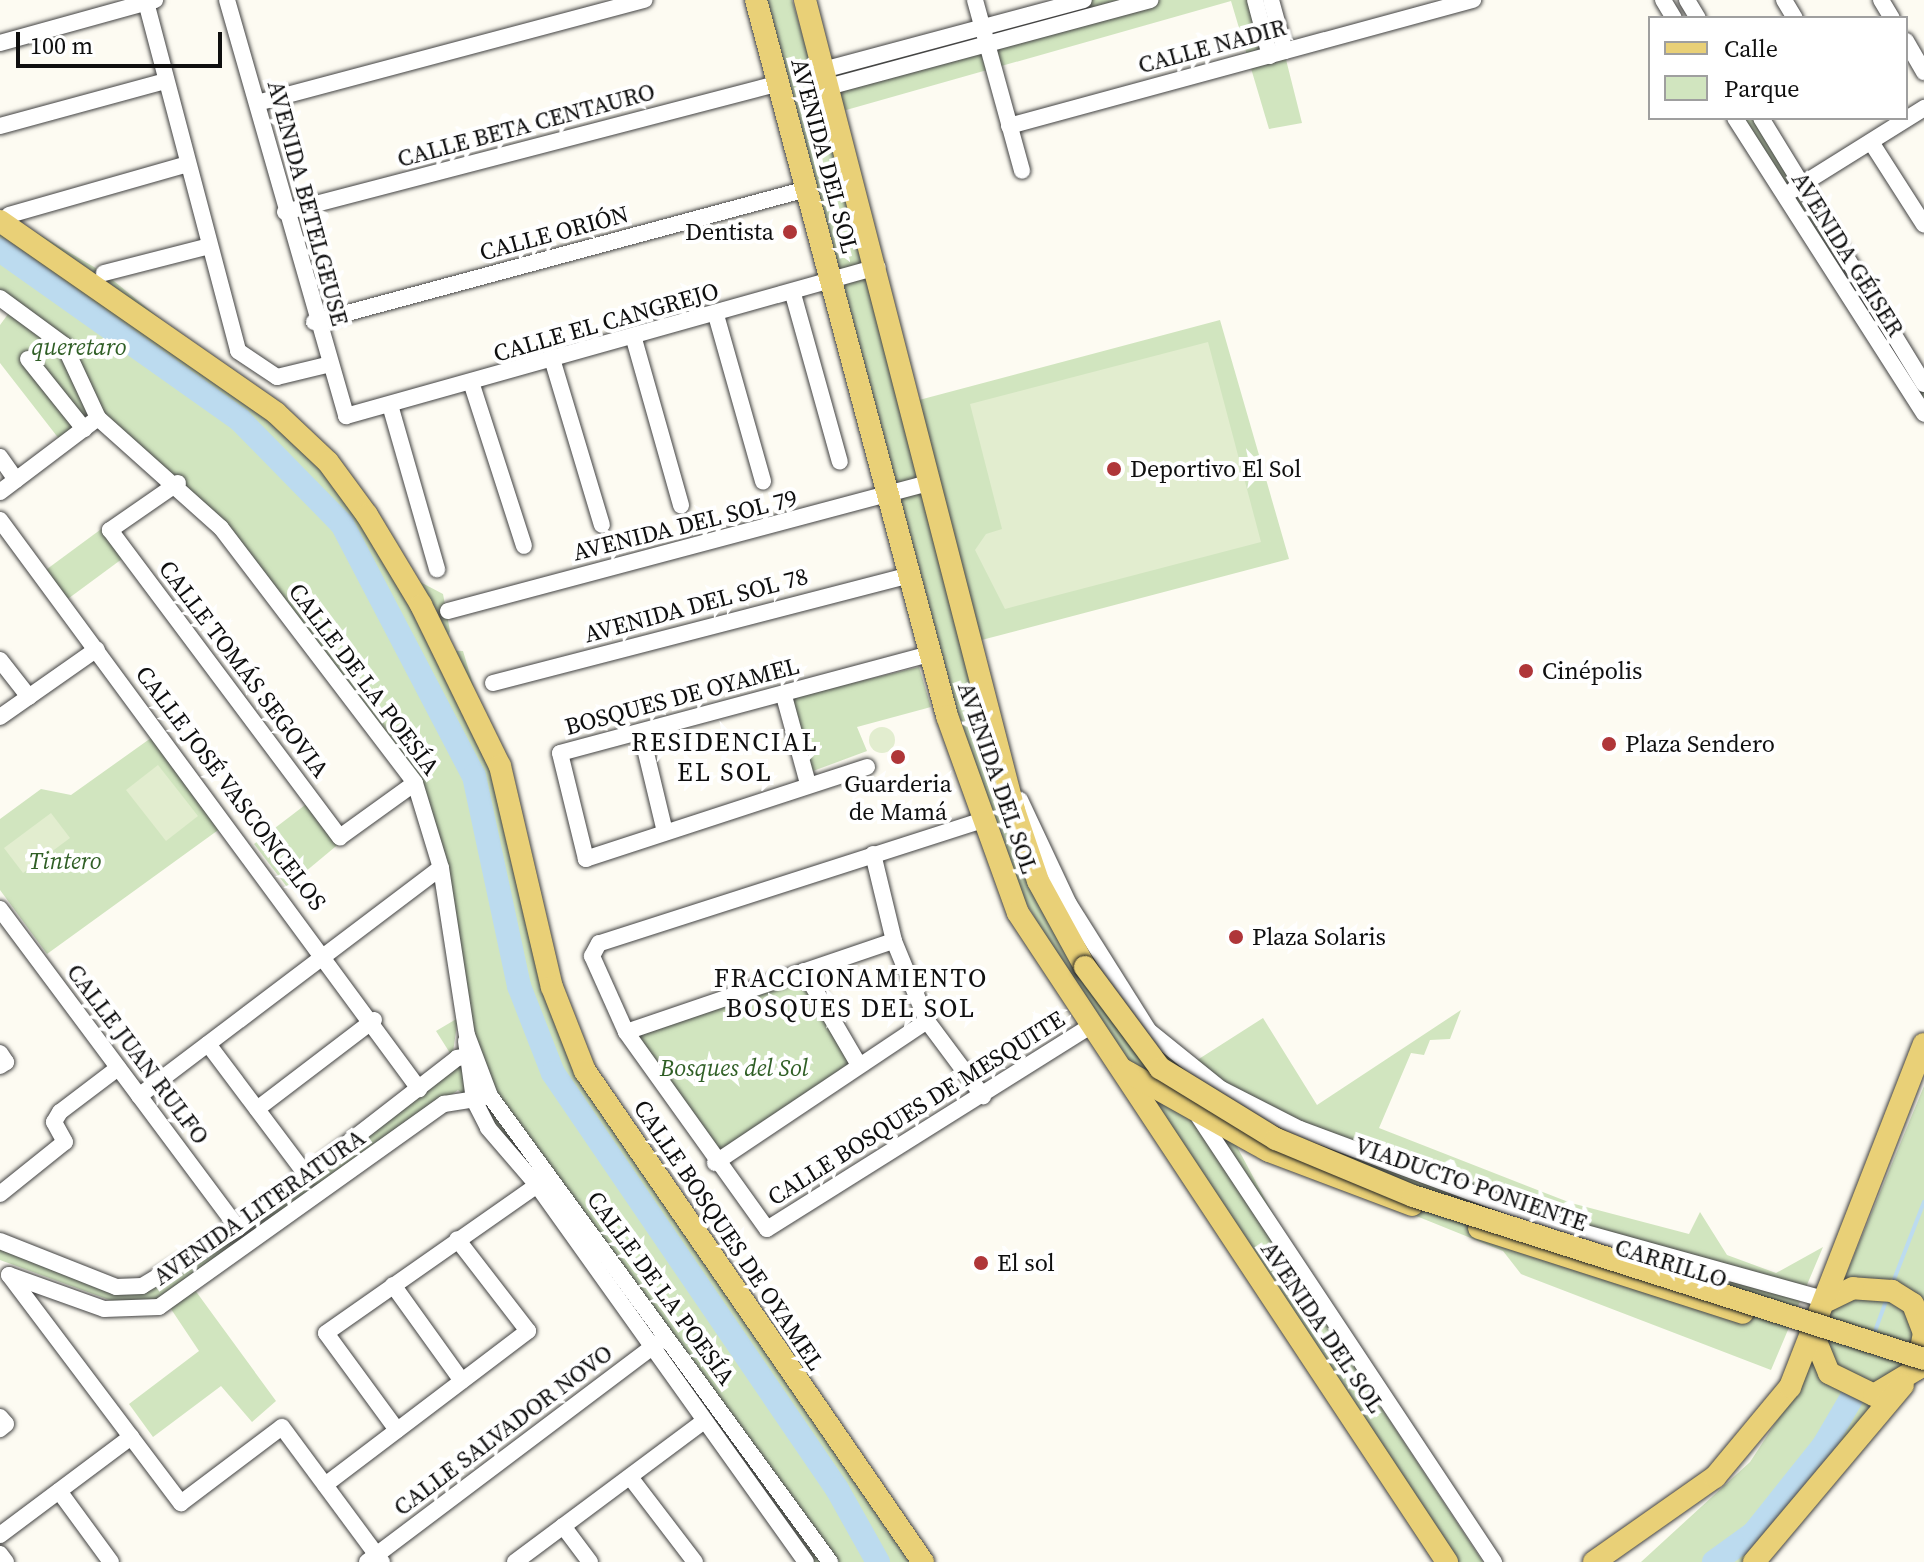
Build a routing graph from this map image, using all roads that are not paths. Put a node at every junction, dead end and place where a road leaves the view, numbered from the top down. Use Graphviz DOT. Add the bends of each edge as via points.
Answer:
graph roads {
  1 [pos="228,0"];
  2 [pos="645,0"];
  3 [pos="756,0"];
  4 [pos="805,0"];
  5 [pos="975,0"];
  6 [pos="1084,0"];
  7 [pos="1150,0"];
  8 [pos="1255,0"];
  9 [pos="1271,0"];
  10 [pos="1473,0"];
  11 [pos="151,1"];
  12 [pos="985,36"];
  13 [pos="0,43"];
  14 [pos="1908,44"];
  15 [pos="894,51"];
  16 [pos="1278,53"];
  17 [pos="898,68"];
  18 [pos="1924,72"];
  19 [pos="826,78"];
  20 [pos="166,81"];
  21 [pos="780,83"];
  22 [pos="257,103"];
  23 [pos="1736,120"];
  24 [pos="1762,120"];
  25 [pos="1905,120"];
  26 [pos="0,126"];
  27 [pos="1009,126"];
  28 [pos="1871,142"];
  29 [pos="188,164"];
  30 [pos="1022,171"];
  31 [pos="1802,185"];
  32 [pos="807,189"];
  33 [pos="1783,197"];
  34 [pos="1919,206"];
  35 [pos="285,212"];
  36 [pos="4,218"];
  37 [pos="1924,225"];
  38 [pos="209,246"];
  39 [pos="877,267"];
  40 [pos="104,273"];
  41 [pos="832,282"];
  42 [pos="793,294"];
  43 [pos="5,306"];
  44 [pos="716,315"];
  45 [pos="314,322"];
  46 [pos="1889,330"];
  47 [pos="634,339"];
  48 [pos="1873,339"];
  49 [pos="28,359"];
  50 [pos="553,362"];
  51 [pos="327,365"];
  52 [pos="1924,384"];
  53 [pos="472,385"];
  54 [pos="390,405"];
  55 [pos="1924,414"];
  56 [pos="346,416"];
  57 [pos="98,418"];
  58 [pos="84,429"];
  59 [pos="0,457"];
  60 [pos="840,462"];
  61 [pos="16,480"];
  62 [pos="763,481"];
  63 [pos="932,482"];
  64 [pos="178,483"];
  65 [pos="0,492"];
  66 [pos="893,495"];
  67 [pos="681,505"];
  68 [pos="0,520"];
  69 [pos="602,525"];
  70 [pos="524,546"];
  71 [pos="437,569"];
  72 [pos="912,575"];
  73 [pos="448,611"];
  74 [pos="97,649"];
  75 [pos="930,654"];
  76 [pos="0,660"];
  77 [pos="493,683"];
  78 [pos="784,696"];
  79 [pos="29,697"];
  80 [pos="0,717"];
  81 [pos="641,732"];
  82 [pos="1002,756"];
  83 [pos="867,767"];
  84 [pos="415,783"];
  85 [pos="808,784"];
  86 [pos="980,821"];
  87 [pos="665,832"];
  88 [pos="873,854"];
  89 [pos="441,868"];
  90 [pos="1049,903"];
  91 [pos="0,909"];
  92 [pos="894,941"];
  93 [pos="326,955"];
  94 [pos="804,971"];
  95 [pos="374,1020"];
  96 [pos="927,1021"];
  97 [pos="1090,1026"];
  98 [pos="626,1032"];
  99 [pos="208,1044"];
  100 [pos="1924,1044"];
  101 [pos="470,1055"];
  102 [pos="859,1065"];
  103 [pos="118,1068"];
  104 [pos="1120,1068"];
  105 [pos="419,1089"];
  106 [pos="139,1096"];
  107 [pos="983,1096"];
  108 [pos="482,1098"];
  109 [pos="257,1109"];
  110 [pos="1199,1117"];
  111 [pos="715,1163"];
  112 [pos="308,1177"];
  113 [pos="537,1185"];
  114 [pos="0,1194"];
  115 [pos="238,1228"];
  116 [pos="457,1239"];
  117 [pos="0,1241"];
  118 [pos="4,1273"];
  119 [pos="393,1285"];
  120 [pos="1828,1300"];
  121 [pos="1924,1333"];
  122 [pos="1813,1334"];
  123 [pos="668,1336"];
  124 [pos="652,1348"];
  125 [pos="1922,1366"];
  126 [pos="462,1381"];
  127 [pos="703,1422"];
  128 [pos="397,1430"];
  129 [pos="131,1437"];
  130 [pos="630,1477"];
  131 [pos="325,1485"];
  132 [pos="59,1491"];
  133 [pos="563,1526"];
  134 [pos="0,1535"];
  135 [pos="0,1554"];
  136 [pos="375,1560"];
  137 [pos="6,1562"];
  138 [pos="111,1562"];
  139 [pos="515,1562"];
  140 [pos="590,1562"];
  141 [pos="695,1562"];
  142 [pos="806,1562"];
  143 [pos="830,1562"];
  144 [pos="923,1562"];
  145 [pos="1447,1562"];
  146 [pos="1494,1562"];
  147 [pos="1594,1562"];
  148 [pos="1754,1562"];
  1 -- 22 [label="street, AVENIDA BETELGEUSE"];
  2 -- 22 [label="street"];
  3 -- 21 [label="main road, AVENIDA DEL SOL"];
  4 -- 19 [label="main road, AVENIDA DEL SOL"];
  5 -- 12 [label="street"];
  6 -- 12 [label="street"];
  7 -- 12 [label="street"];
  8 -- 16 [label="street"];
  9 -- 16 [label="street"];
  10 -- 16 [label="street, CALLE NADIR"];
  11 -- 13 [label="street"];
  11 -- 20 [label="street"];
  12 -- 15 [label="street"];
  12 -- 17 [label="street"];
  12 -- 27 [label="street"];
  14 -- 18 [label="street"];
  15 -- 17 [label="street"];
  15 -- 19 [label="street"];
  16 -- 27 [label="street, CALLE NADIR"];
  17 -- 19 [label="street"];
  19 -- 39 [label="main road, AVENIDA DEL SOL"];
  20 -- 26 [label="street"];
  20 -- 29 [label="street"];
  21 -- 32 [label="main road, AVENIDA DEL SOL"];
  21 -- 35 [label="street, CALLE BETA CENTAURO"];
  22 -- 35 [label="street, AVENIDA BETELGEUSE"];
  23 -- 33 [label="street, AVENIDA GÉISER"];
  24 -- 31 [label="street, AVENIDA GÉISER"];
  25 -- 28 [label="street"];
  27 -- 30 [label="street"];
  28 -- 31 [label="street"];
  28 -- 34 [label="street"];
  29 -- 36 [label="street"];
  29 -- 38 [label="street"];
  31 -- 33 [label="street"];
  31 -- 46 [label="street, AVENIDA GÉISER"];
  32 -- 41 [label="main road, AVENIDA DEL SOL"];
  32 -- 45 [label="street, CALLE ORIÓN"];
  33 -- 48 [label="street, AVENIDA GÉISER"];
  34 -- 37 [label="street"];
  35 -- 45 [label="street, AVENIDA BETELGEUSE"];
  36 -- 144 [label="main road, CALLE BOSQUES DE OYAMEL" via="213,363 328,462 403,573 500,766 552,987 585,1071"];
  38 -- 40 [label="street"];
  38 -- 51 [label="street" via="238,351 277,377"];
  39 -- 41 [label="street, CALLE EL CANGREJO"];
  39 -- 63 [label="main road, AVENIDA DEL SOL"];
  41 -- 42 [label="street, CALLE EL CANGREJO"];
  41 -- 66 [label="main road, AVENIDA DEL SOL"];
  42 -- 44 [label="street, CALLE EL CANGREJO"];
  42 -- 60 [label="street"];
  43 -- 57 [label="street" via="64,345"];
  44 -- 47 [label="street, CALLE EL CANGREJO"];
  44 -- 62 [label="street"];
  45 -- 51 [label="street, AVENIDA BETELGEUSE"];
  46 -- 48 [label="street"];
  46 -- 52 [label="street, AVENIDA GÉISER"];
  47 -- 50 [label="street, CALLE EL CANGREJO"];
  47 -- 67 [label="street"];
  48 -- 55 [label="street, AVENIDA GÉISER"];
  49 -- 58 [label="street"];
  50 -- 53 [label="street, CALLE EL CANGREJO"];
  50 -- 69 [label="street"];
  51 -- 56 [label="street, AVENIDA BETELGEUSE"];
  53 -- 54 [label="street, CALLE EL CANGREJO"];
  53 -- 70 [label="street"];
  54 -- 56 [label="street, CALLE EL CANGREJO"];
  54 -- 71 [label="street"];
  57 -- 58 [label="street"];
  57 -- 64 [label="street, CALLE DE LA POESÍA"];
  58 -- 61 [label="street"];
  59 -- 61 [label="street"];
  61 -- 65 [label="street"];
  63 -- 66 [label="street, AVENIDA DEL SOL 79"];
  63 -- 82 [label="main road, AVENIDA DEL SOL"];
  64 -- 84 [label="street, CALLE DE LA POESÍA" via="221,528"];
  64 -- 84 [label="street, CALLE TOMÁS SEGOVIA" via="110,530 340,837"];
  66 -- 72 [label="main road, AVENIDA DEL SOL"];
  66 -- 73 [label="street, AVENIDA DEL SOL 79"];
  68 -- 74 [label="street, CALLE JOSÉ VASCONCELOS"];
  72 -- 75 [label="main road, AVENIDA DEL SOL"];
  72 -- 77 [label="street, AVENIDA DEL SOL 78"];
  74 -- 79 [label="street"];
  74 -- 93 [label="street, CALLE JOSÉ VASCONCELOS"];
  75 -- 78 [label="street, BOSQUES DE OYAMEL"];
  75 -- 86 [label="main road, AVENIDA DEL SOL"];
  76 -- 79 [label="street"];
  78 -- 81 [label="street, BOSQUES DE OYAMEL"];
  78 -- 85 [label="street"];
  79 -- 80 [label="street"];
  81 -- 87 [label="street"];
  81 -- 87 [label="street, BOSQUES DE OYAMEL" via="568,748 561,763 586,859"];
  82 -- 90 [label="main road, AVENIDA DEL SOL"];
  82 -- 120 [label="street, AVENIDA DEL SOL" via="1069,904 1149,1031 1179,1061 1300,1129 1564,1227"];
  83 -- 85 [label="street, BOSQUES DE OYAMEL"];
  84 -- 89 [label="street, CALLE DE LA POESÍA"];
  85 -- 87 [label="street, BOSQUES DE OYAMEL"];
  86 -- 88 [label="street"];
  86 -- 97 [label="main road, AVENIDA DEL SOL" via="1018,913"];
  88 -- 92 [label="street"];
  88 -- 98 [label="street" via="592,950"];
  89 -- 93 [label="street"];
  89 -- 101 [label="street, CALLE DE LA POESÍA"];
  90 -- 125 [label="main road, VIADUCTO PONIENTE, bridge" via="1085,967 1160,1068 1276,1139 1413,1196"];
  91 -- 103 [label="street, CALLE JUAN RULFO"];
  92 -- 94 [label="street"];
  92 -- 96 [label="street"];
  93 -- 95 [label="street, CALLE JOSÉ VASCONCELOS"];
  93 -- 99 [label="street"];
  94 -- 98 [label="street"];
  94 -- 102 [label="street"];
  95 -- 105 [label="street, CALLE JOSÉ VASCONCELOS"];
  95 -- 109 [label="street"];
  96 -- 102 [label="street"];
  96 -- 107 [label="street"];
  97 -- 104 [label="main road, AVENIDA DEL SOL"];
  97 -- 107 [label="street, CALLE BOSQUES DE MESQUITE"];
  98 -- 111 [label="street"];
  99 -- 106 [label="street"];
  99 -- 109 [label="street"];
  100 -- 120 [label="main road"];
  101 -- 105 [label="street, AVENIDA LITERATURA"];
  101 -- 108 [label="street, CALLE DE LA POESÍA"];
  102 -- 111 [label="street"];
  103 -- 106 [label="street, CALLE JUAN RULFO"];
  103 -- 114 [label="street" via="60,1112 54,1122 65,1142"];
  104 -- 110 [label="main road, CARRILLO"];
  104 -- 145 [label="main road, AVENIDA DEL SOL"];
  105 -- 112 [label="street, AVENIDA LITERATURA"];
  106 -- 115 [label="street, CALLE JUAN RULFO"];
  107 -- 111 [label="street, CALLE BOSQUES DE MESQUITE" via="767,1229"];
  108 -- 113 [label="street, CALLE DE LA POESÍA"];
  108 -- 118 [label="street, AVENIDA LITERATURA" via="444,1104 159,1307 104,1309"];
  108 -- 123 [label="street, CALLE DE LA POESÍA"];
  109 -- 112 [label="street"];
  110 -- 122 [label="main road, CARRILLO" via="1358,1188"];
  110 -- 146 [label="street, AVENIDA DEL SOL"];
  112 -- 115 [label="street, AVENIDA LITERATURA"];
  113 -- 116 [label="street"];
  113 -- 124 [label="street, CALLE DE LA POESÍA"];
  115 -- 117 [label="street, AVENIDA LITERATURA" via="142,1286 116,1287"];
  116 -- 119 [label="street"];
  116 -- 126 [label="street" via="528,1331"];
  118 -- 129 [label="street"];
  119 -- 126 [label="street"];
  119 -- 128 [label="street" via="326,1333"];
  120 -- 121 [label="main road" via="1853,1288 1892,1291 1915,1307"];
  120 -- 122 [label="main road"];
  121 -- 125 [label="main road"];
  122 -- 125 [label="main road" via="1829,1373 1874,1395"];
  122 -- 147 [label="main road" via="1790,1387 1746,1446 1688,1498"];
  123 -- 124 [label="street, CALLE SALVADOR NOVO"];
  123 -- 143 [label="street, CALLE DE LA POESÍA"];
  124 -- 127 [label="street, CALLE DE LA POESÍA"];
  124 -- 136 [label="street, CALLE SALVADOR NOVO"];
  125 -- 148 [label="main road"];
  126 -- 128 [label="street"];
  127 -- 130 [label="street"];
  127 -- 142 [label="street, CALLE DE LA POESÍA"];
  128 -- 131 [label="street"];
  129 -- 131 [label="street" via="181,1503 282,1427"];
  129 -- 132 [label="street"];
  130 -- 133 [label="street"];
  130 -- 141 [label="street"];
  131 -- 136 [label="street"];
  132 -- 134 [label="street"];
  132 -- 138 [label="street"];
  133 -- 139 [label="street"];
  133 -- 140 [label="street"];
  135 -- 137 [label="street"];
}
